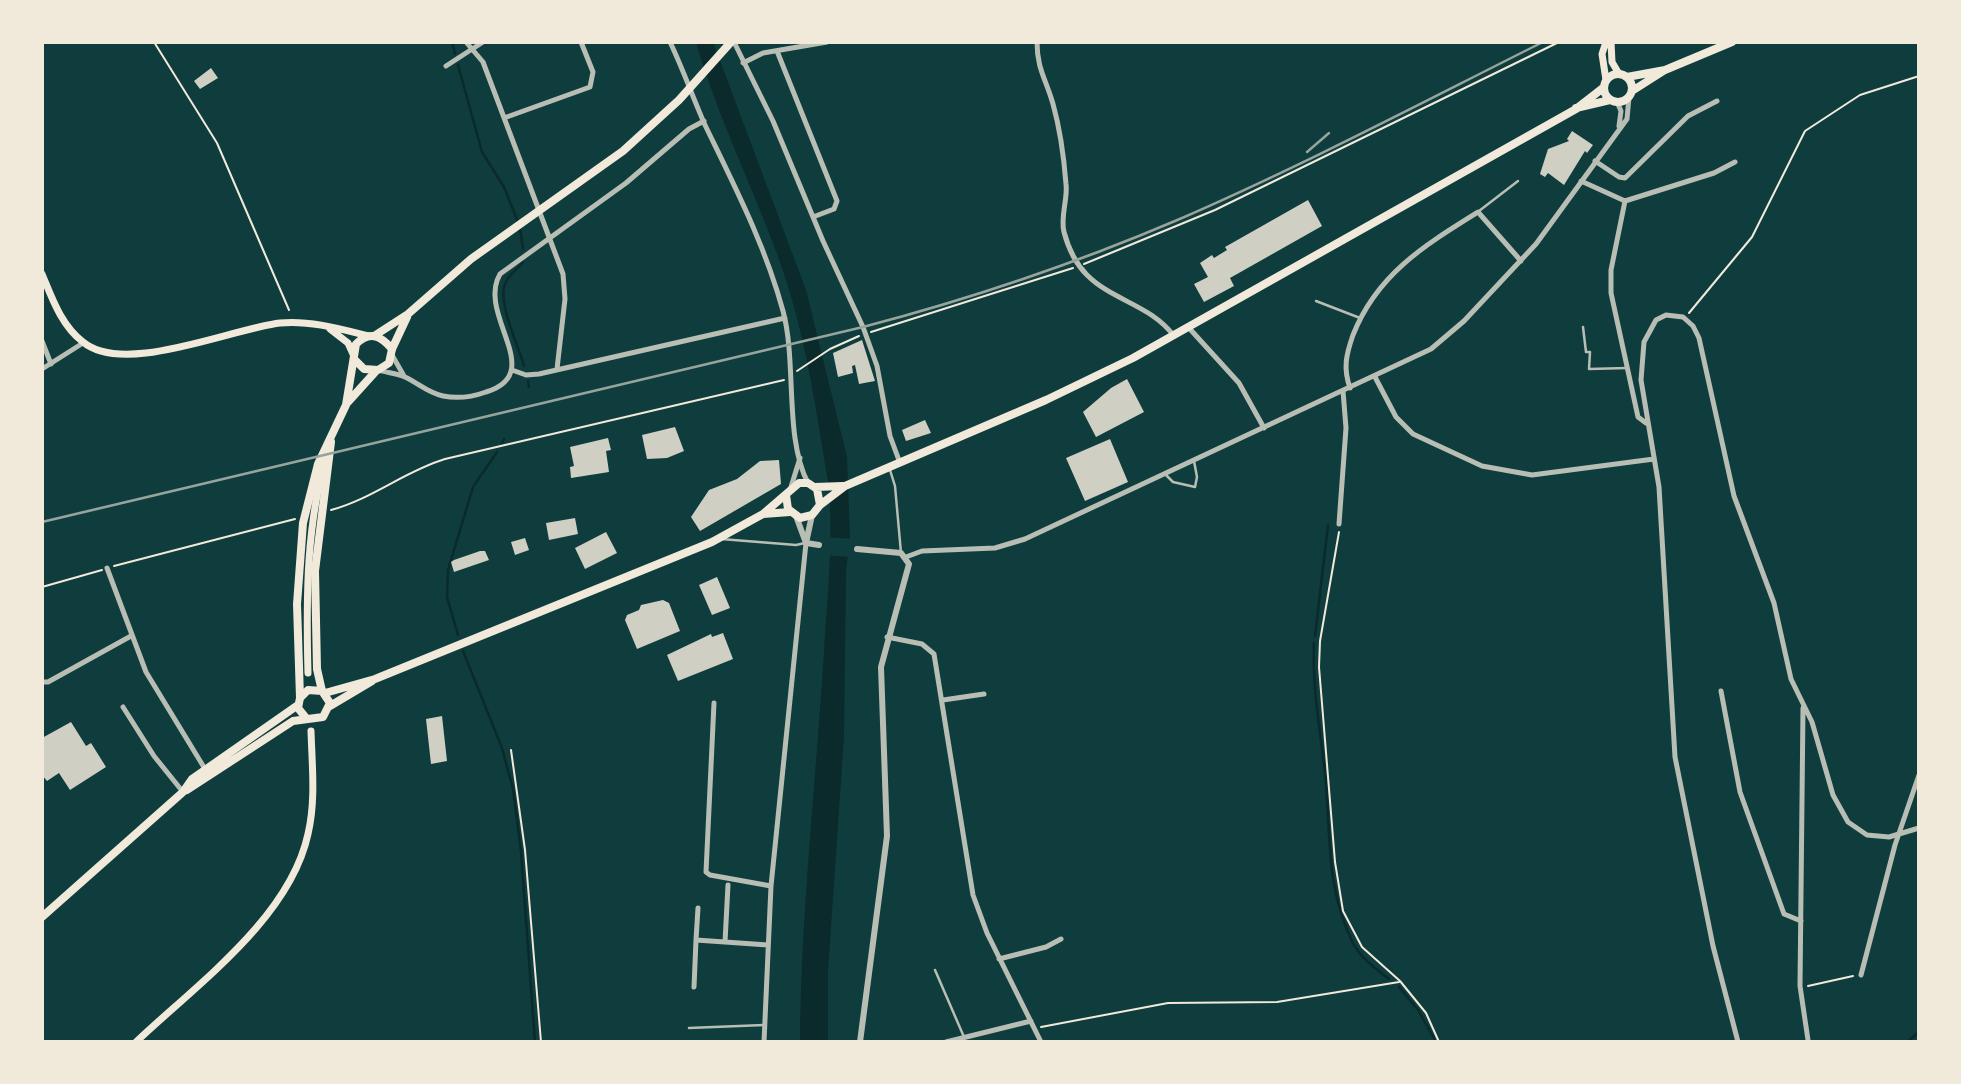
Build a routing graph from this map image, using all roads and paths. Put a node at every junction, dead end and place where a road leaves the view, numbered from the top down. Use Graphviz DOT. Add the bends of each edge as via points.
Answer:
graph roads {
  1 [pos="154,42"];
  2 [pos="466,42"];
  3 [pos="483,42"];
  4 [pos="581,42"];
  5 [pos="670,42"];
  6 [pos="733,42"];
  7 [pos="827,42"];
  8 [pos="1037,42"];
  9 [pos="1559,42"];
  10 [pos="1606,42"];
  11 [pos="1611,42"];
  12 [pos="1732,42"];
  13 [pos="473,49"];
  14 [pos="778,51"];
  15 [pos="743,63"];
  16 [pos="446,66"];
  17 [pos="1665,70"];
  18 [pos="1623,76"];
  19 [pos="1919,76"];
  20 [pos="1605,84"];
  21 [pos="1631,94"];
  22 [pos="1614,101"];
  23 [pos="1717,101"];
  24 [pos="1576,108"];
  25 [pos="504,118"];
  26 [pos="704,121"];
  27 [pos="1619,126"];
  28 [pos="1595,162"];
  29 [pos="1735,162"];
  30 [pos="1518,181"];
  31 [pos="1581,181"];
  32 [pos="1625,201"];
  33 [pos="1478,212"];
  34 [pos="813,217"];
  35 [pos="550,236"];
  36 [pos="1521,261"];
  37 [pos="1079,266"];
  38 [pos="42,274"];
  39 [pos="1316,301"];
  40 [pos="289,310"];
  41 [pos="408,314"];
  42 [pos="1689,314"];
  43 [pos="785,318"];
  44 [pos="1360,318"];
  45 [pos="1583,327"];
  46 [pos="329,328"];
  47 [pos="1189,328"];
  48 [pos="866,334"];
  49 [pos="372,336"];
  50 [pos="1174,336"];
  51 [pos="42,341"];
  52 [pos="83,342"];
  53 [pos="392,352"];
  54 [pos="353,356"];
  55 [pos="51,364"];
  56 [pos="1627,368"];
  57 [pos="42,369"];
  58 [pos="557,369"];
  59 [pos="801,369"];
  60 [pos="377,370"];
  61 [pos="512,370"];
  62 [pos="404,376"];
  63 [pos="790,377"];
  64 [pos="1375,377"];
  65 [pos="1350,388"];
  66 [pos="1343,391"];
  67 [pos="346,405"];
  68 [pos="1646,423"];
  69 [pos="1264,428"];
  70 [pos="331,439"];
  71 [pos="800,458"];
  72 [pos="1654,459"];
  73 [pos="1194,461"];
  74 [pos="900,463"];
  75 [pos="889,467"];
  76 [pos="1166,475"];
  77 [pos="815,486"];
  78 [pos="845,486"];
  79 [pos="789,491"];
  80 [pos="821,504"];
  81 [pos="331,510"];
  82 [pos="763,514"];
  83 [pos="793,514"];
  84 [pos="812,515"];
  85 [pos="293,519"];
  86 [pos="1339,524"];
  87 [pos="718,539"];
  88 [pos="806,543"];
  89 [pos="819,545"];
  90 [pos="857,549"];
  91 [pos="904,555"];
  92 [pos="107,568"];
  93 [pos="42,587"];
  94 [pos="131,636"];
  95 [pos="887,636"];
  96 [pos="308,673"];
  97 [pos="375,679"];
  98 [pos="42,682"];
  99 [pos="1721,691"];
  100 [pos="324,692"];
  101 [pos="984,694"];
  102 [pos="943,700"];
  103 [pos="299,701"];
  104 [pos="714,703"];
  105 [pos="1803,704"];
  106 [pos="330,706"];
  107 [pos="123,707"];
  108 [pos="306,718"];
  109 [pos="311,731"];
  110 [pos="511,750"];
  111 [pos="205,769"];
  112 [pos="1919,775"];
  113 [pos="183,792"];
  114 [pos="1919,828"];
  115 [pos="1901,833"];
  116 [pos="727,885"];
  117 [pos="771,886"];
  118 [pos="698,908"];
  119 [pos="42,917"];
  120 [pos="1801,921"];
  121 [pos="1061,939"];
  122 [pos="696,940"];
  123 [pos="725,942"];
  124 [pos="768,945"];
  125 [pos="999,959"];
  126 [pos="935,970"];
  127 [pos="1861,975"];
  128 [pos="1399,982"];
  129 [pos="1800,986"];
  130 [pos="694,987"];
  131 [pos="1031,1021"];
  132 [pos="764,1025"];
  133 [pos="689,1028"];
  134 [pos="1035,1029"];
  135 [pos="964,1037"];
  136 [pos="1808,1040"];
  137 [pos="135,1042"];
  138 [pos="541,1042"];
  139 [pos="764,1042"];
  140 [pos="860,1042"];
  141 [pos="946,1042"];
  142 [pos="1041,1042"];
  143 [pos="1439,1042"];
  144 [pos="1738,1042"];
  1 -- 40 [label="path" via="217,143"];
  2 -- 13 [label="street"];
  3 -- 13 [label="street"];
  4 -- 25 [label="street" via="593,72 590,87"];
  5 -- 26 [label="street"];
  6 -- 15 [label="street"];
  6 -- 41 [label="main road" via="633,143 485,250"];
  7 -- 14 [label="street"];
  8 -- 37 [label="street" via="1038,65 1053,104 1066,183 1064,232"];
  9 -- 37 [label="path" via="1216,210"];
  10 -- 20 [label="main road" via="1602,54"];
  11 -- 18 [label="main road" via="1612,62"];
  12 -- 17 [label="main road"];
  13 -- 16 [label="street"];
  13 -- 25 [label="street" via="483,62"];
  14 -- 15 [label="street"];
  14 -- 34 [label="street" via="837,201 834,208"];
  15 -- 34 [label="street" via="774,121"];
  17 -- 18 [label="main road"];
  17 -- 21 [label="main road"];
  18 -- 20 [label="main road"];
  18 -- 21 [label="main road"];
  19 -- 42 [label="path" via="1860,95 1805,131 1752,237"];
  20 -- 22 [label="main road"];
  20 -- 24 [label="main road"];
  21 -- 22 [label="main road"];
  21 -- 27 [label="street" via="1628,115"];
  22 -- 24 [label="main road"];
  22 -- 27 [label="street" via="1621,111"];
  23 -- 28 [label="street" via="1688,116 1625,178"];
  24 -- 47 [label="main road"];
  25 -- 35 [label="street"];
  26 -- 35 [label="street"];
  26 -- 43 [label="street" via="761,239"];
  27 -- 28 [label="street"];
  28 -- 31 [label="street"];
  29 -- 32 [label="street"];
  30 -- 33 [label="lane"];
  31 -- 32 [label="street"];
  31 -- 36 [label="street"];
  32 -- 56 [label="street" via="1611,293"];
  33 -- 36 [label="street"];
  33 -- 44 [label="street" via="1386,279"];
  34 -- 48 [label="street"];
  35 -- 58 [label="street" via="565,287"];
  35 -- 61 [label="street" via="500,274 493,294 512,352"];
  36 -- 64 [label="street" via="1440,342"];
  37 -- 48 [label="path"];
  37 -- 50 [label="street" via="1099,286 1158,317"];
  38 -- 52 [label="main road" via="60,314"];
  39 -- 44 [label="lane"];
  41 -- 49 [label="main road"];
  41 -- 53 [label="main road"];
  43 -- 58 [label="street"];
  43 -- 63 [label="street"];
  44 -- 65 [label="street" via="1345,364"];
  45 -- 56 [label="lane" via="1589,369"];
  46 -- 49 [label="main road"];
  46 -- 52 [label="main road" via="281,323 131,354 104,352"];
  46 -- 54 [label="main road" via="348,343"];
  47 -- 50 [label="main road"];
  47 -- 69 [label="street" via="1239,383"];
  48 -- 59 [label="path" via="830,349"];
  48 -- 74 [label="street"];
  49 -- 53 [label="main road" via="381,337"];
  49 -- 54 [label="main road" via="358,341"];
  50 -- 74 [label="main road" via="1064,392"];
  51 -- 55 [label="street"];
  52 -- 55 [label="street"];
  53 -- 60 [label="main road" via="386,366"];
  53 -- 62 [label="street"];
  54 -- 60 [label="main road" via="364,369"];
  54 -- 67 [label="main road"];
  55 -- 57 [label="street"];
  56 -- 68 [label="street" via="1637,417"];
  58 -- 61 [label="street" via="533,375"];
  60 -- 62 [label="street"];
  60 -- 67 [label="main road"];
  61 -- 62 [label="street" via="498,387 457,398 437,395"];
  63 -- 71 [label="street"];
  63 -- 81 [label="path" via="445,459 361,501"];
  64 -- 65 [label="street"];
  64 -- 72 [label="street" via="1396,417 1413,434 1490,469 1532,475"];
  65 -- 66 [label="street"];
  66 -- 69 [label="street"];
  66 -- 86 [label="street" via="1346,428"];
  67 -- 70 [label="main road"];
  68 -- 72 [label="street"];
  68 -- 105 [label="street" via="1641,365 1646,335 1660,317 1680,316 1690,322 1699,338 1734,496 1774,603 1791,679"];
  69 -- 73 [label="street"];
  70 -- 96 [label="main road" via="317,487 309,547"];
  70 -- 100 [label="main road" via="315,571 317,668"];
  70 -- 103 [label="main road" via="311,482 301,534"];
  71 -- 77 [label="street"];
  71 -- 79 [label="street"];
  72 -- 144 [label="street" via="1675,757 1713,946"];
  73 -- 76 [label="street"];
  73 -- 76 [label="lane" via="1195,487 1173,482"];
  74 -- 75 [label="main road"];
  75 -- 78 [label="main road"];
  75 -- 91 [label="lane"];
  76 -- 91 [label="street" via="1014,543"];
  77 -- 78 [label="main road"];
  77 -- 79 [label="main road"];
  77 -- 80 [label="main road"];
  78 -- 80 [label="main road"];
  79 -- 82 [label="main road"];
  79 -- 83 [label="main road"];
  80 -- 84 [label="main road"];
  82 -- 83 [label="main road"];
  82 -- 87 [label="main road"];
  83 -- 84 [label="main road"];
  83 -- 88 [label="street"];
  84 -- 88 [label="street"];
  85 -- 92 [label="path"];
  86 -- 128 [label="path" via="1319,656 1335,863 1343,911 1362,947"];
  87 -- 88 [label="lane"];
  87 -- 97 [label="main road"];
  88 -- 89 [label="street"];
  88 -- 117 [label="street"];
  90 -- 91 [label="street"];
  91 -- 95 [label="street" via="909,566"];
  92 -- 93 [label="path"];
  92 -- 94 [label="street"];
  94 -- 98 [label="street"];
  94 -- 111 [label="street" via="146,672"];
  95 -- 102 [label="street" via="931,649"];
  95 -- 140 [label="street" via="880,680 887,836"];
  97 -- 100 [label="main road"];
  97 -- 106 [label="main road"];
  99 -- 120 [label="street" via="1740,792 1784,914"];
  100 -- 103 [label="main road" via="308,690"];
  100 -- 106 [label="main road"];
  101 -- 102 [label="street"];
  102 -- 125 [label="street" via="973,895"];
  103 -- 108 [label="main road"];
  103 -- 111 [label="main road"];
  104 -- 117 [label="street" via="706,872"];
  105 -- 115 [label="street" via="1815,731 1824,774 1845,818 1867,835"];
  105 -- 120 [label="street"];
  106 -- 108 [label="main road" via="320,719"];
  107 -- 113 [label="street"];
  108 -- 113 [label="main road" via="279,729"];
  109 -- 137 [label="main road" via="309,831 286,890 256,928"];
  110 -- 138 [label="path" via="525,850"];
  111 -- 113 [label="main road"];
  112 -- 115 [label="street"];
  113 -- 119 [label="main road"];
  114 -- 115 [label="street"];
  115 -- 127 [label="street"];
  116 -- 123 [label="street"];
  117 -- 124 [label="street"];
  118 -- 122 [label="street"];
  120 -- 129 [label="street"];
  121 -- 125 [label="street"];
  122 -- 123 [label="street"];
  122 -- 130 [label="street"];
  123 -- 124 [label="street"];
  124 -- 132 [label="street"];
  125 -- 131 [label="street"];
  126 -- 135 [label="lane"];
  127 -- 129 [label="path"];
  128 -- 134 [label="path" via="1277,1002 1168,1003"];
  128 -- 143 [label="path" via="1426,1013"];
  129 -- 136 [label="street"];
  131 -- 134 [label="street"];
  131 -- 135 [label="street"];
  132 -- 133 [label="lane"];
  132 -- 139 [label="street"];
  134 -- 142 [label="street"];
  135 -- 141 [label="street"];
}
